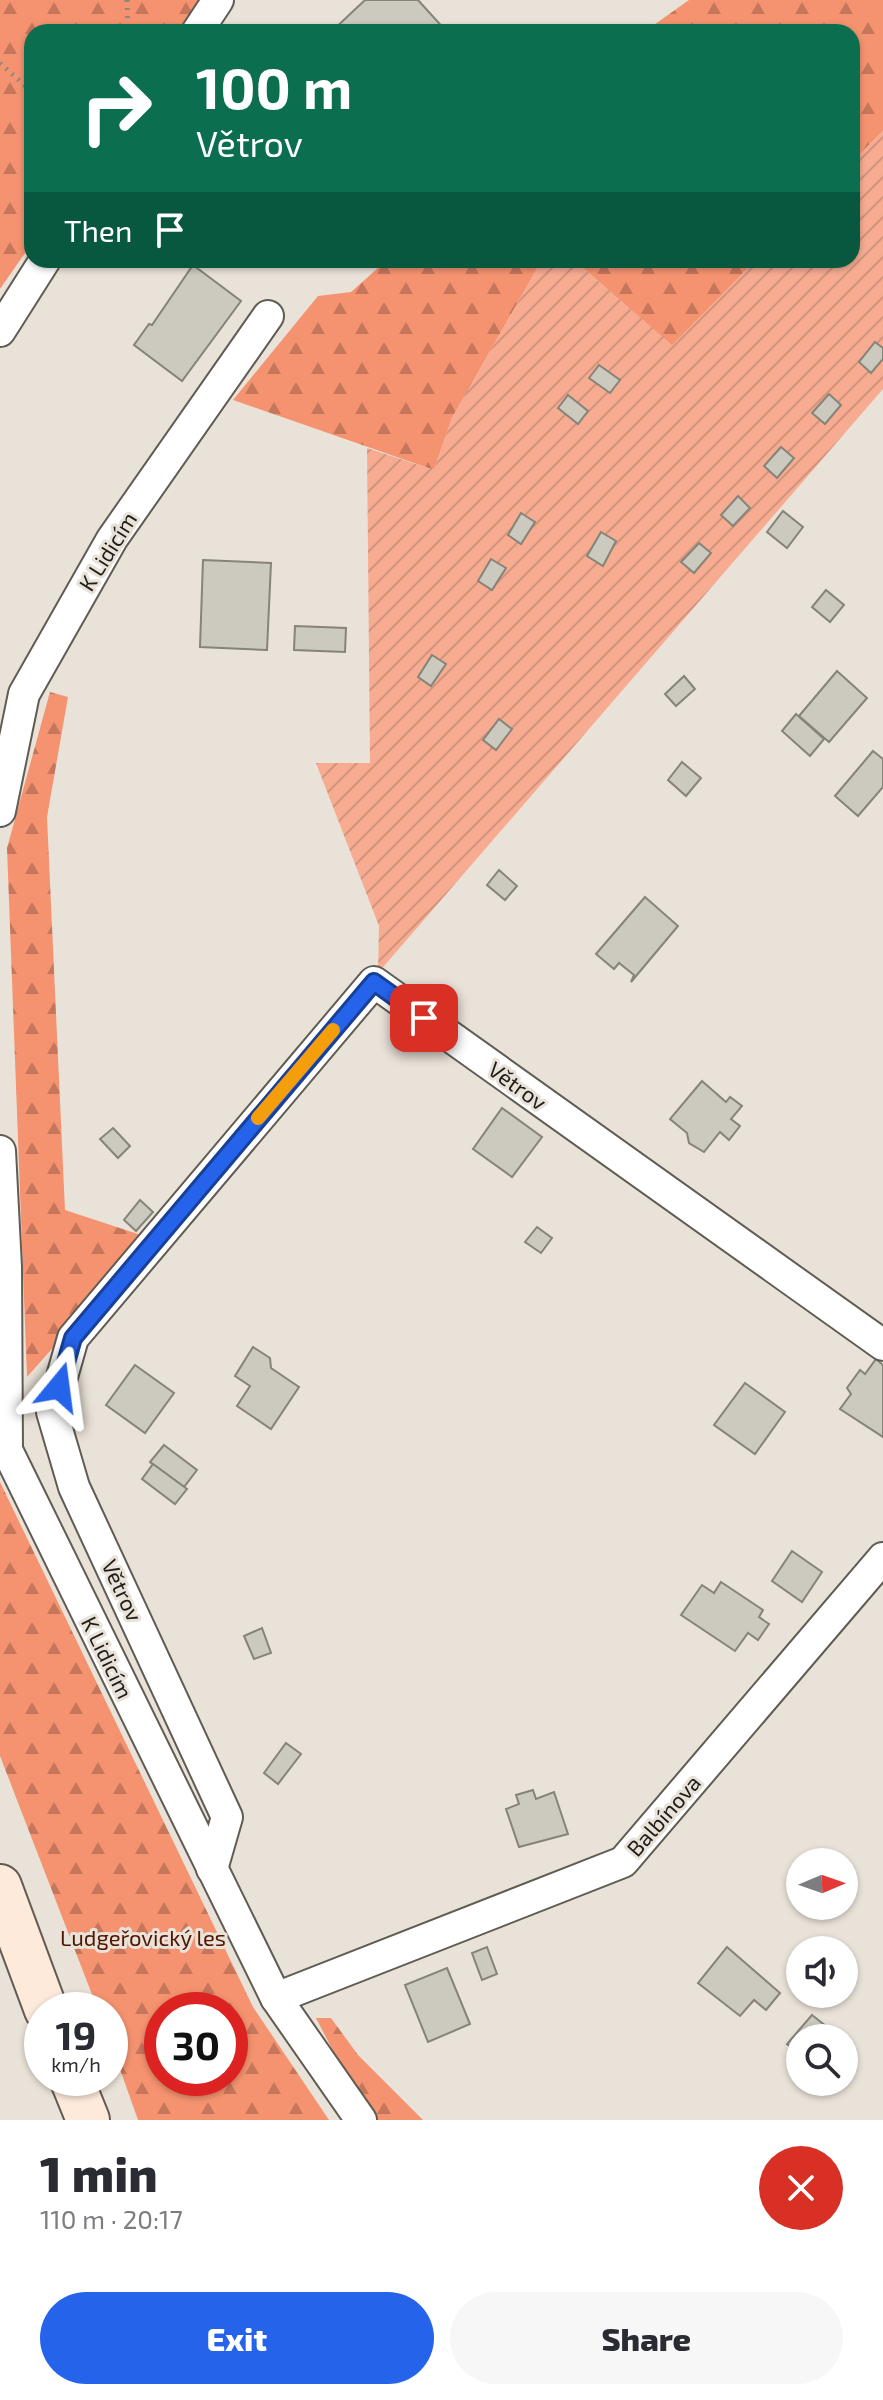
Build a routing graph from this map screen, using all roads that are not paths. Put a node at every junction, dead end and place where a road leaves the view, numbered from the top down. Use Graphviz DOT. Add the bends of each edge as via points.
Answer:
graph roads {
  1 [pos="218,0"];
  2 [pos="202,24"];
  3 [pos="40,268"];
  4 [pos="268,316"];
  5 [pos="0,331"];
  6 [pos="0,811"];
  7 [pos="0,1151"];
  8 [pos="883,1345"];
  9 [pos="0,1418"];
  10 [pos="7,1450"];
  11 [pos="883,1558"];
  12 [pos="212,1869"];
  13 [pos="0,1886"];
  14 [pos="39,1992"];
  15 [pos="276,1998"];
  16 [pos="78,2096"];
  17 [pos="88,2120"];
  18 [pos="361,2120"];
  1 -- 2 [label="street"];
  3 -- 5 [label="street"];
  4 -- 6 [label="street, K Lidicím" via="112,539 24,694"];
  7 -- 10 [label="street, K Lidicím"];
  8 -- 12 [label="street, Větrov" via="374,982 73,1338 52,1412 74,1487 227,1817"];
  9 -- 10 [label="street"];
  10 -- 12 [label="street, K Lidicím"];
  11 -- 15 [label="street, Balbínova" via="623,1862"];
  12 -- 15 [label="street, K Lidicím"];
  13 -- 14 [label="street"];
  15 -- 18 [label="street, K Lidicím"];
  16 -- 17 [label="street"];
}
